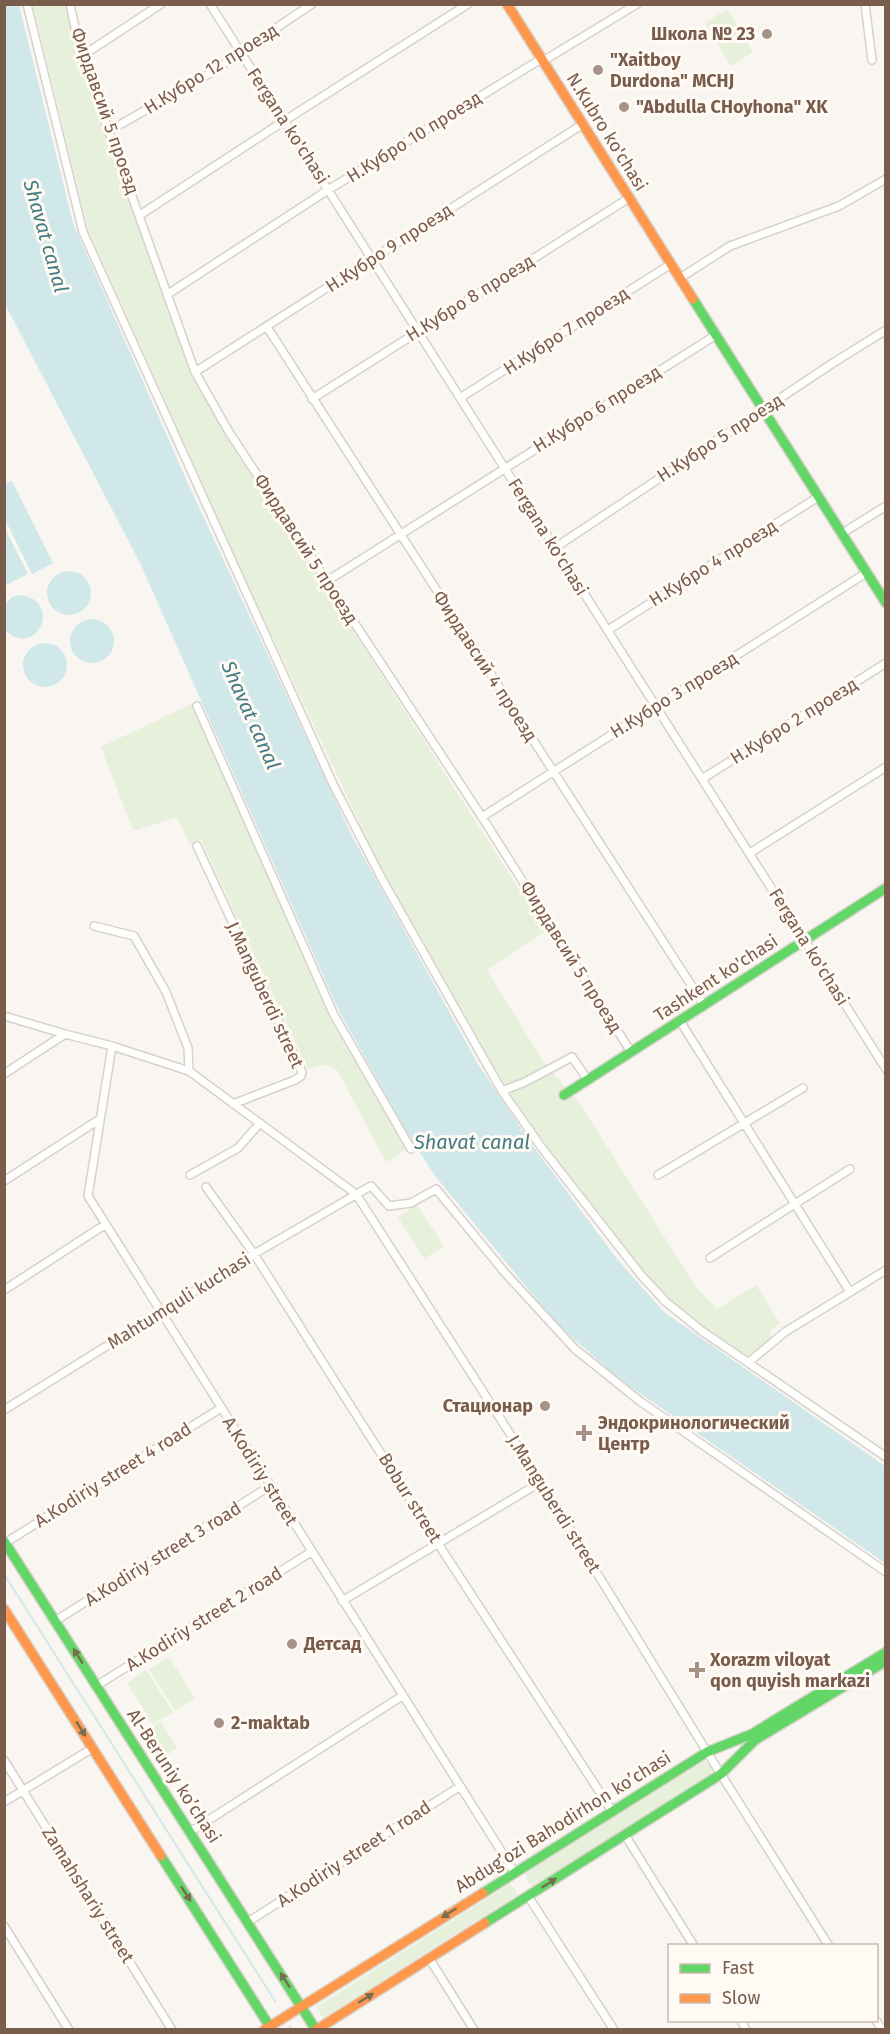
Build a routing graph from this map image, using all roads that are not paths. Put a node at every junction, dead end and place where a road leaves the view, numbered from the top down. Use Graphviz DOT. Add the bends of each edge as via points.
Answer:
graph roads {
  1 [pos="27,4"];
  2 [pos="70,4"];
  3 [pos="161,4"];
  4 [pos="210,4"];
  5 [pos="312,4"];
  6 [pos="468,4"];
  7 [pos="507,4"];
  8 [pos="637,4"];
  9 [pos="865,4"];
  10 [pos="240,52"];
  11 [pos="82,56"];
  12 [pos="542,60"];
  13 [pos="872,60"];
  14 [pos="284,121"];
  15 [pos="583,124"];
  16 [pos="109,131"];
  17 [pos="885,179"];
  18 [pos="328,190"];
  19 [pos="629,198"];
  20 [pos="140,215"];
  21 [pos="372,259"];
  22 [pos="671,264"];
  23 [pos="680,278"];
  24 [pos="168,294"];
  25 [pos="267,327"];
  26 [pos="885,330"];
  27 [pos="418,331"];
  28 [pos="716,335"];
  29 [pos="195,372"];
  30 [pos="460,398"];
  31 [pos="312,399"];
  32 [pos="763,410"];
  33 [pos="504,467"];
  34 [pos="818,497"];
  35 [pos="885,506"];
  36 [pos="399,533"];
  37 [pos="842,534"];
  38 [pos="556,547"];
  39 [pos="866,573"];
  40 [pos="327,581"];
  41 [pos="885,603"];
  42 [pos="608,630"];
  43 [pos="885,663"];
  44 [pos="197,706"];
  45 [pos="656,706"];
  46 [pos="885,767"];
  47 [pos="553,771"];
  48 [pos="702,779"];
  49 [pos="482,817"];
  50 [pos="197,846"];
  51 [pos="750,854"];
  52 [pos="885,888"];
  53 [pos="94,926"];
  54 [pos="805,940"];
  55 [pos="704,1005"];
  56 [pos="4,1016"];
  57 [pos="680,1021"];
  58 [pos="65,1034"];
  59 [pos="112,1046"];
  60 [pos="631,1052"];
  61 [pos="885,1069"];
  62 [pos="189,1071"];
  63 [pos="4,1074"];
  64 [pos="588,1080"];
  65 [pos="803,1088"];
  66 [pos="502,1091"];
  67 [pos="564,1095"];
  68 [pos="233,1104"];
  69 [pos="100,1119"];
  70 [pos="260,1123"];
  71 [pos="745,1123"];
  72 [pos="411,1149"];
  73 [pos="850,1169"];
  74 [pos="190,1175"];
  75 [pos="658,1175"];
  76 [pos="4,1181"];
  77 [pos="206,1187"];
  78 [pos="356,1194"];
  79 [pos="795,1203"];
  80 [pos="106,1224"];
  81 [pos="254,1254"];
  82 [pos="710,1258"];
  83 [pos="885,1270"];
  84 [pos="4,1290"];
  85 [pos="850,1292"];
  86 [pos="160,1313"];
  87 [pos="749,1362"];
  88 [pos="221,1408"];
  89 [pos="4,1410"];
  90 [pos="885,1457"];
  91 [pos="541,1482"];
  92 [pos="270,1486"];
  93 [pos="5,1542"];
  94 [pos="438,1542"];
  95 [pos="311,1552"];
  96 [pos="885,1572"];
  97 [pos="342,1601"];
  98 [pos="4,1609"];
  99 [pos="56,1621"];
  100 [pos="885,1652"];
  101 [pos="885,1661"];
  102 [pos="96,1686"];
  103 [pos="402,1696"];
  104 [pos="93,1748"];
  105 [pos="707,1752"];
  106 [pos="4,1760"];
  107 [pos="721,1774"];
  108 [pos="459,1787"];
  109 [pos="24,1790"];
  110 [pos="4,1802"];
  111 [pos="612,1811"];
  112 [pos="190,1832"];
  113 [pos="625,1835"];
  114 [pos="515,1873"];
  115 [pos="528,1896"];
  116 [pos="248,1922"];
  117 [pos="4,1926"];
  118 [pos="693,1944"];
  119 [pos="828,1944"];
  120 [pos="429,1958"];
  121 [pos="301,2005"];
  122 [pos="268,2028"];
  123 [pos="69,2030"];
  124 [pos="172,2030"];
  125 [pos="316,2030"];
  126 [pos="474,2030"];
  127 [pos="614,2030"];
  1 -- 66 [label="street" via="83,232 333,784"];
  2 -- 11 [label="street, Фирдавсий 5 проезд"];
  3 -- 11 [label="street"];
  4 -- 10 [label="street, Fergana ko'chasi"];
  5 -- 10 [label="street, Н.Кубро 12 проезд"];
  6 -- 14 [label="street"];
  7 -- 12 [label="main road, N.Kubro ko'chasi"];
  8 -- 12 [label="street, Н.Кубро 10 проезд"];
  9 -- 13 [label="street"];
  10 -- 14 [label="street, Fergana ko'chasi"];
  10 -- 16 [label="street, Н.Кубро 12 проезд"];
  11 -- 16 [label="street, Фирдавсий 5 проезд"];
  12 -- 15 [label="main road, N.Kubro ko'chasi"];
  12 -- 18 [label="street, Н.Кубро 10 проезд"];
  14 -- 18 [label="street, Fergana ko'chasi"];
  14 -- 20 [label="street"];
  15 -- 19 [label="main road, N.Kubro ko'chasi"];
  15 -- 21 [label="street, Н.Кубро 9 проезд"];
  16 -- 20 [label="street, Фирдавсий 5 проезд"];
  17 -- 23 [label="street" via="839,206 730,246"];
  18 -- 21 [label="street, Fergana ko'chasi"];
  18 -- 24 [label="street, Н.Кубро 10 проезд"];
  19 -- 22 [label="main road, N.Kubro ko'chasi"];
  19 -- 27 [label="street, Н.Кубро 8 проезд"];
  20 -- 24 [label="street, Фирдавсий 5 проезд"];
  21 -- 25 [label="street, Н.Кубро 9 проезд"];
  21 -- 27 [label="street, Fergana ko'chasi"];
  22 -- 23 [label="main road, N.Kubro ko'chasi"];
  22 -- 30 [label="street, Н.Кубро 7 проезд"];
  23 -- 28 [label="main road, N.Kubro ko'chasi"];
  24 -- 29 [label="street, Фирдавсий 5 проезд"];
  25 -- 29 [label="street, Н.Кубро 9 проезд"];
  25 -- 31 [label="street, Фирдавсий 4 проезд"];
  26 -- 32 [label="street, Н.Кубро 5 проезд"];
  27 -- 30 [label="street, Fergana ko'chasi"];
  27 -- 31 [label="street, Н.Кубро 8 проезд"];
  28 -- 32 [label="main road, N.Kubro ko'chasi"];
  28 -- 33 [label="street, Н.Кубро 6 проезд"];
  29 -- 40 [label="street, Фирдавсий 5 проезд" via="229,432"];
  30 -- 33 [label="street, Fergana ko'chasi"];
  31 -- 36 [label="street, Фирдавсий 4 проезд"];
  32 -- 34 [label="main road, N.Kubro ko'chasi"];
  32 -- 38 [label="street, Н.Кубро 5 проезд"];
  33 -- 36 [label="street, Н.Кубро 6 проезд"];
  33 -- 38 [label="street, Fergana ko'chasi"];
  34 -- 37 [label="main road, N.Kubro ko'chasi"];
  34 -- 42 [label="street, Н.Кубро 4 проезд"];
  35 -- 37 [label="street"];
  36 -- 40 [label="street, Н.Кубро 6 проезд"];
  36 -- 47 [label="street, Фирдавсий 4 проезд"];
  37 -- 39 [label="main road, N.Kubro ko'chasi"];
  38 -- 42 [label="street, Fergana ko'chasi"];
  39 -- 41 [label="main road, N.Kubro ko'chasi"];
  39 -- 45 [label="street, Н.Кубро 3 проезд"];
  40 -- 49 [label="street, Фирдавсий 5 проезд"];
  42 -- 45 [label="street, Fergana ko'chasi"];
  43 -- 48 [label="street, Н.Кубро 2 проезд"];
  44 -- 72 [label="street" via="334,1015"];
  45 -- 47 [label="street, Н.Кубро 3 проезд"];
  45 -- 48 [label="street, Fergana ko'chasi"];
  46 -- 51 [label="street"];
  47 -- 49 [label="street, Н.Кубро 3 проезд"];
  47 -- 55 [label="street, Фирдавсий 4 проезд"];
  48 -- 51 [label="street, Fergana ko'chasi"];
  49 -- 60 [label="street, Фирдавсий 5 проезд"];
  50 -- 68 [label="street, J.Manguberdi street" via="302,1072 295,1080"];
  51 -- 54 [label="street, Fergana ko'chasi"];
  52 -- 54 [label="main road, Tashkent ko'chasi"];
  53 -- 62 [label="street" via="134,936 166,992 188,1048"];
  54 -- 55 [label="main road, Tashkent ko'chasi"];
  54 -- 61 [label="street, Fergana ko'chasi"];
  55 -- 57 [label="main road, Tashkent ko'chasi"];
  56 -- 58 [label="street, J.Manguberdi street"];
  57 -- 60 [label="main road, Tashkent ko'chasi"];
  57 -- 71 [label="street"];
  58 -- 59 [label="street, J.Manguberdi street"];
  58 -- 63 [label="street"];
  59 -- 62 [label="street, J.Manguberdi street"];
  59 -- 69 [label="street, A.Kodiriy street"];
  60 -- 64 [label="main road, Tashkent ko'chasi"];
  62 -- 68 [label="street, J.Manguberdi street"];
  64 -- 66 [label="street" via="572,1057"];
  64 -- 67 [label="main road, Tashkent ko'chasi"];
  65 -- 71 [label="street"];
  66 -- 87 [label="street" via="641,1275 666,1302"];
  68 -- 70 [label="street, J.Manguberdi street"];
  69 -- 76 [label="street"];
  69 -- 80 [label="street, A.Kodiriy street" via="88,1196"];
  70 -- 74 [label="street" via="238,1148"];
  70 -- 78 [label="street, J.Manguberdi street"];
  71 -- 75 [label="street"];
  71 -- 79 [label="street"];
  73 -- 79 [label="street"];
  77 -- 81 [label="street, Bobur street"];
  78 -- 81 [label="street, Mahtumquli kuchasi"];
  78 -- 91 [label="street, J.Manguberdi street"];
  78 -- 96 [label="street" via="371,1186 389,1206 411,1203 436,1189 575,1349 640,1402"];
  79 -- 82 [label="street"];
  79 -- 85 [label="street"];
  80 -- 84 [label="street"];
  80 -- 86 [label="street, A.Kodiriy street"];
  81 -- 86 [label="street, Mahtumquli kuchasi"];
  81 -- 94 [label="street, Bobur street"];
  83 -- 85 [label="street"];
  85 -- 87 [label="street" via="785,1332"];
  86 -- 88 [label="street, A.Kodiriy street"];
  86 -- 89 [label="street, Mahtumquli kuchasi"];
  87 -- 90 [label="street"];
  88 -- 92 [label="street, A.Kodiriy street"];
  88 -- 93 [label="street, A.Kodiriy street 4 road"];
  91 -- 94 [label="street"];
  91 -- 105 [label="street, J.Manguberdi street"];
  92 -- 95 [label="street, A.Kodiriy street"];
  92 -- 99 [label="street, A.Kodiriy street 3 road"];
  93 -- 99 [label="main road, Al-Beruniy ko’chasi"];
  94 -- 97 [label="street"];
  94 -- 111 [label="street, Bobur street"];
  95 -- 97 [label="street, A.Kodiriy street"];
  95 -- 102 [label="street, A.Kodiriy street 2 road"];
  97 -- 103 [label="street, A.Kodiriy street"];
  98 -- 104 [label="main road, one-way"];
  102 -- 99 [label="main road, Al-Beruniy ko’chasi, one-way"];
  100 -- 105 [label="main road, Abdug’ozi Bahodirhon ko’chasi" via="752,1734"];
  101 -- 107 [label="main road" via="755,1740"];
  102 -- 112 [label="main road, Al-Beruniy ko’chasi"];
  103 -- 108 [label="street, A.Kodiriy street"];
  103 -- 112 [label="street"];
  104 -- 109 [label="street"];
  104 -- 122 [label="main road, one-way"];
  105 -- 107 [label="street, J.Manguberdi street"];
  105 -- 111 [label="main road, Abdug’ozi Bahodirhon ko’chasi"];
  106 -- 109 [label="street, Zamahshariy street"];
  107 -- 113 [label="main road"];
  107 -- 119 [label="street, J.Manguberdi street"];
  108 -- 114 [label="street, A.Kodiriy street"];
  108 -- 116 [label="street, A.Kodiriy street 1 road"];
  109 -- 110 [label="street"];
  109 -- 124 [label="street, Zamahshariy street"];
  111 -- 114 [label="main road, Abdug’ozi Bahodirhon ko’chasi"];
  112 -- 116 [label="main road, Al-Beruniy ko’chasi"];
  115 -- 113 [label="main road, one-way"];
  113 -- 118 [label="street"];
  114 -- 121 [label="main road, Abdug’ozi Bahodirhon ko’chasi, one-way"];
  115 -- 120 [label="main road"];
  115 -- 127 [label="street"];
  121 -- 116 [label="main road, Al-Beruniy ko’chasi, one-way"];
  117 -- 123 [label="street"];
  125 -- 120 [label="main road, one-way"];
  120 -- 126 [label="street"];
  121 -- 122 [label="main road, Abdug’ozi Bahodirhon ko’chasi"];
  121 -- 125 [label="main road, Al-Beruniy ko’chasi"];
}
